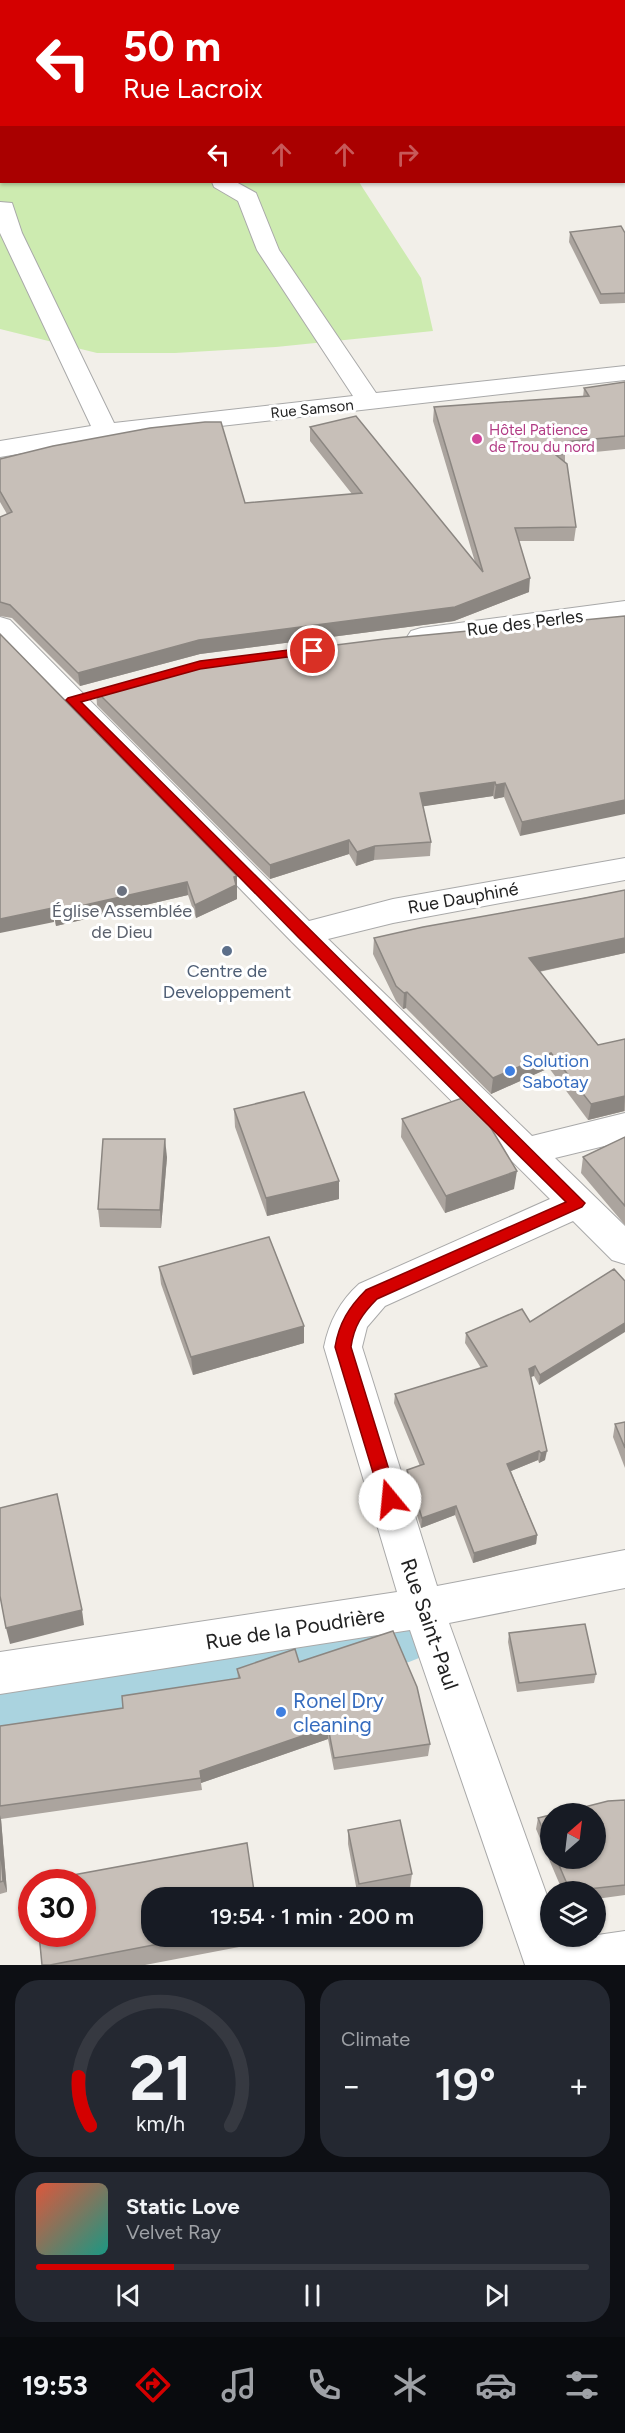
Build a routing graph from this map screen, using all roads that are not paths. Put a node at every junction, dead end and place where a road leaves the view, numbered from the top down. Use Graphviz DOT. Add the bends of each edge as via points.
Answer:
graph roads {
  1 [pos="224,183"];
  2 [pos="1,206"];
  3 [pos="625,373"];
  4 [pos="370,403"];
  5 [pos="106,430"];
  6 [pos="0,449"];
  7 [pos="625,610"];
  8 [pos="0,626"];
  9 [pos="398,640"];
  10 [pos="104,692"];
  11 [pos="72,700"];
  12 [pos="625,868"];
  13 [pos="303,934"];
  14 [pos="625,1127"];
  15 [pos="525,1152"];
  16 [pos="577,1203"];
  17 [pos="625,1249"];
  18 [pos="625,1569"];
  19 [pos="423,1608"];
  20 [pos="0,1673"];
  21 [pos="625,1954"];
  22 [pos="550,1965"];
  1 -- 4 [label="street" via="248,198 268,250"];
  2 -- 5 [label="street" via="10,233"];
  3 -- 4 [label="street, Rue Samson"];
  4 -- 5 [label="street, Rue Samson"];
  5 -- 6 [label="street, Rue Samson"];
  7 -- 9 [label="street, Rue des Perles"];
  8 -- 11 [label="street"];
  10 -- 11 [label="street"];
  11 -- 13 [label="street"];
  12 -- 13 [label="street, Rue Dauphiné" via="393,911"];
  13 -- 15 [label="street"];
  14 -- 15 [label="street"];
  15 -- 16 [label="street"];
  16 -- 17 [label="street"];
  16 -- 19 [label="street, Rue Saint-Paul" via="372,1295 346,1328 343,1347"];
  18 -- 19 [label="street, Rue de la Poudrière"];
  19 -- 20 [label="street, Rue de la Poudrière"];
  19 -- 22 [label="street, Rue Saint-Paul"];
  21 -- 22 [label="street"];
}
